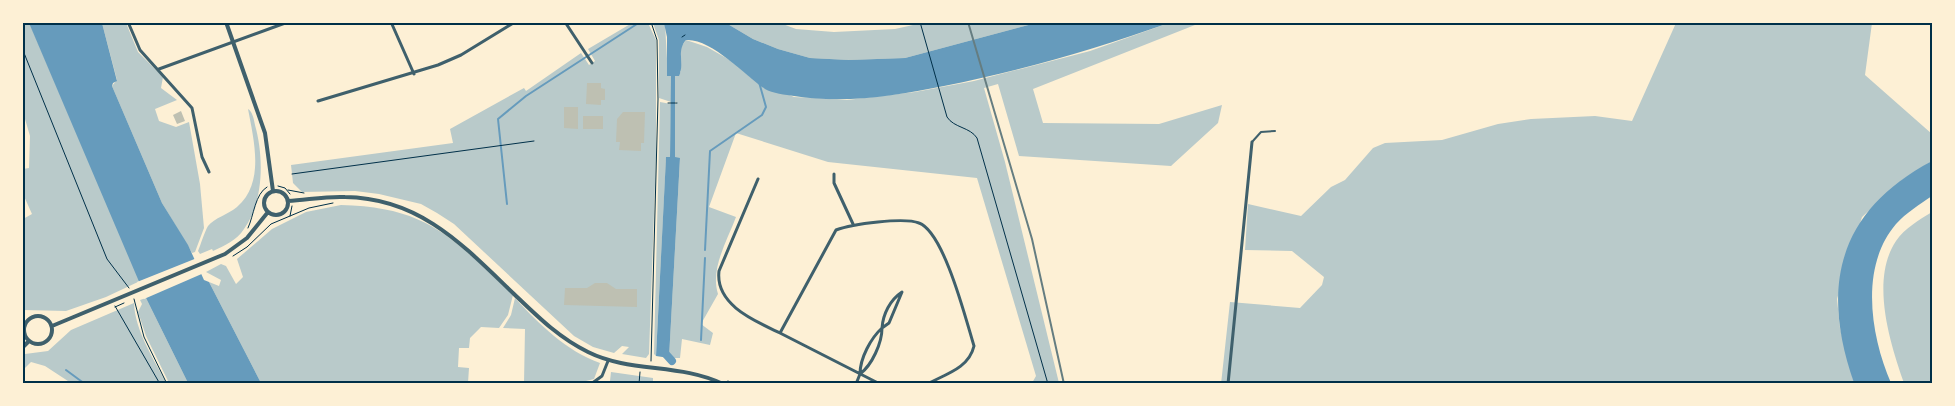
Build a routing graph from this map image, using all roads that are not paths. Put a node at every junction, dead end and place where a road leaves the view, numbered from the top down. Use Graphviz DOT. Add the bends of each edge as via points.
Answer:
graph roads {
  1 [pos="128,22"];
  2 [pos="226,22"];
  3 [pos="288,22"];
  4 [pos="391,22"];
  5 [pos="515,22"];
  6 [pos="565,22"];
  7 [pos="233,42"];
  8 [pos="591,61"];
  9 [pos="159,69"];
  10 [pos="414,74"];
  11 [pos="318,101"];
  12 [pos="1275,131"];
  13 [pos="1252,142"];
  14 [pos="210,172"];
  15 [pos="834,174"];
  16 [pos="758,179"];
  17 [pos="273,188"];
  18 [pos="288,201"];
  19 [pos="268,212"];
  20 [pos="853,224"];
  21 [pos="24,322"];
  22 [pos="52,326"];
  23 [pos="882,328"];
  24 [pos="780,333"];
  25 [pos="29,341"];
  26 [pos="22,348"];
  27 [pos="608,361"];
  28 [pos="860,374"];
  29 [pos="591,384"];
  30 [pos="723,384"];
  31 [pos="856,384"];
  32 [pos="880,384"];
  33 [pos="927,384"];
  34 [pos="1228,384"];
  1 -- 9 [label="street" via="140,50"];
  2 -- 7 [label="street"];
  3 -- 7 [label="street"];
  4 -- 10 [label="street"];
  5 -- 10 [label="street" via="461,55"];
  6 -- 8 [label="street"];
  7 -- 9 [label="street"];
  7 -- 17 [label="street" via="265,132"];
  9 -- 14 [label="street" via="192,108 202,157"];
  10 -- 11 [label="street"];
  12 -- 13 [label="lane" via="1261,132"];
  13 -- 34 [label="street"];
  15 -- 20 [label="street" via="834,183"];
  16 -- 24 [label="street" via="719,272 718,282 730,304"];
  17 -- 18 [label="street" via="284,194"];
  17 -- 19 [label="street" via="264,198"];
  18 -- 19 [label="street" via="287,209 280,214"];
  18 -- 27 [label="street" via="364,198 423,217 467,249 568,342"];
  19 -- 22 [label="street" via="239,245 203,264"];
  20 -- 24 [label="street" via="836,230"];
  20 -- 33 [label="street" via="919,222 928,228 942,247 974,346 967,363"];
  21 -- 22 [label="street" via="39,316"];
  21 -- 25 [label="street" via="24,333"];
  22 -- 25 [label="street" via="52,334 46,342 40,345"];
  23 -- 23 [label="street" via="889,323 902,292 894,298"];
  23 -- 28 [label="street" via="871,342 860,365"];
  23 -- 28 [label="street" via="882,337 867,369"];
  24 -- 28 [label="street"];
  25 -- 26 [label="street"];
  27 -- 29 [label="street" via="602,376"];
  27 -- 30 [label="street" via="701,375"];
  28 -- 31 [label="street"];
  28 -- 32 [label="street"];
}
